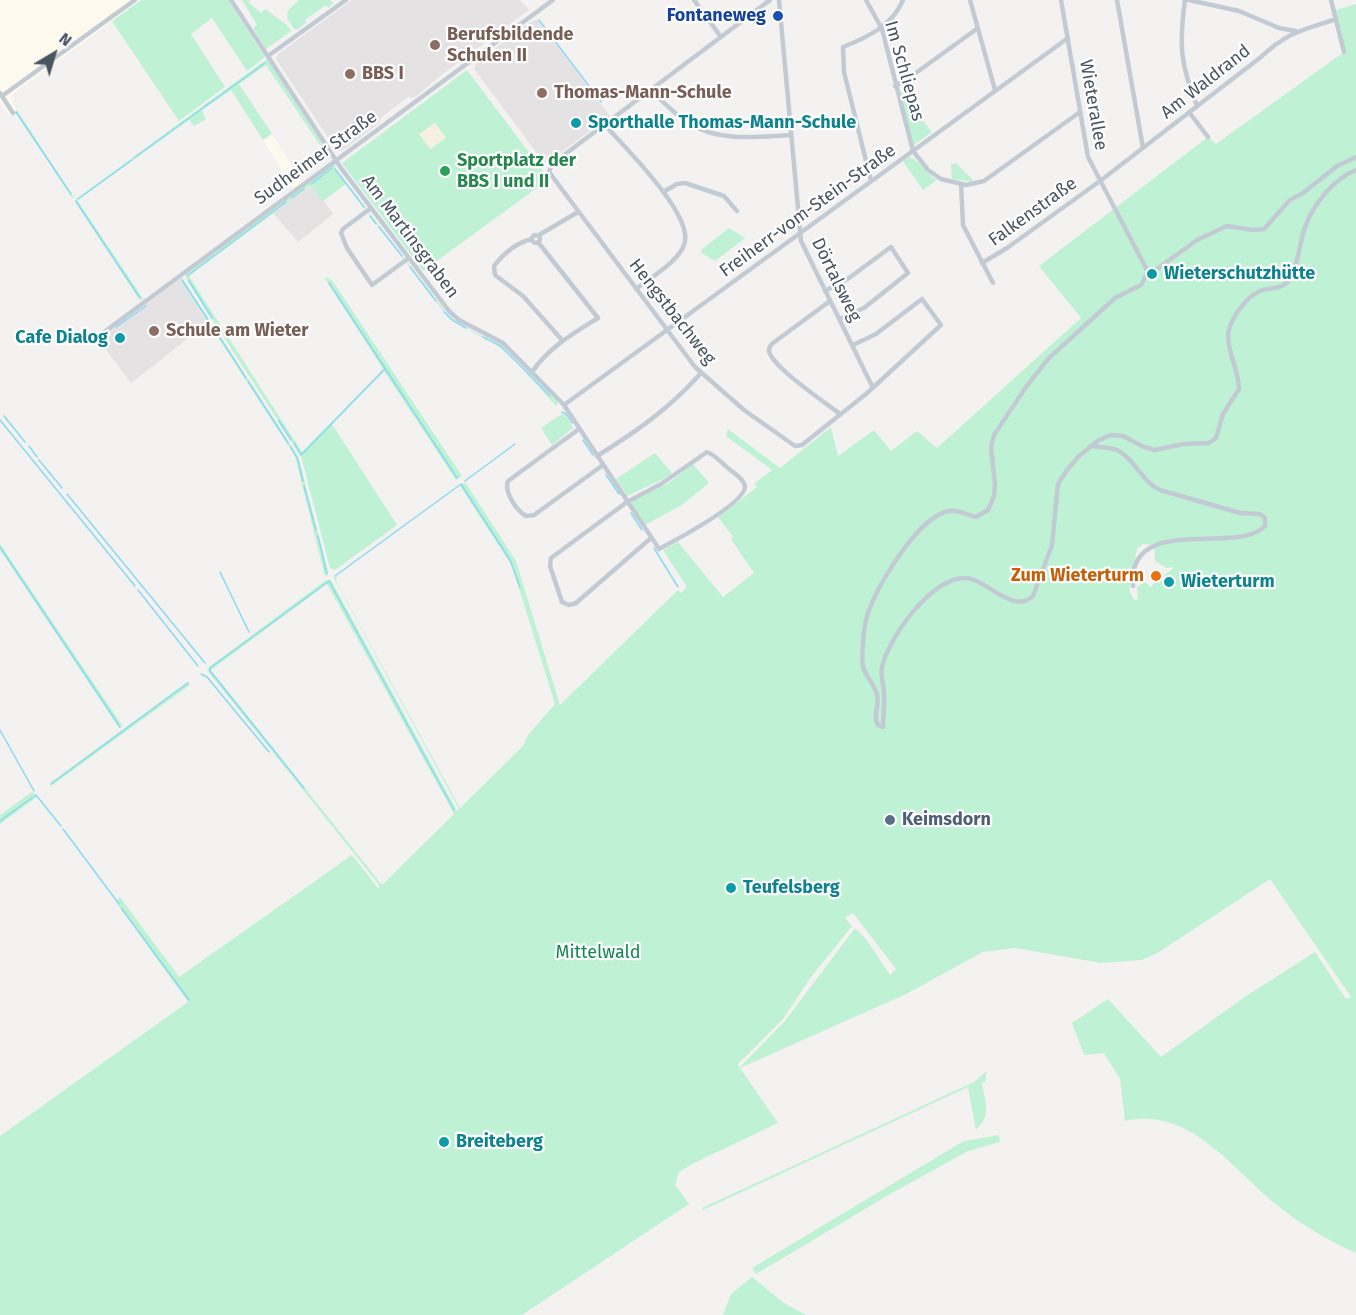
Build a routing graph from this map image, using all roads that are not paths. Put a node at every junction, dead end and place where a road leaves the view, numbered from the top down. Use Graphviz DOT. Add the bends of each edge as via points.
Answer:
graph roads {
  1 [pos="135,0"];
  2 [pos="231,0"];
  3 [pos="346,0"];
  4 [pos="554,0"];
  5 [pos="694,0"];
  6 [pos="770,0"];
  7 [pos="779,0"];
  8 [pos="866,0"];
  9 [pos="903,0"];
  10 [pos="970,0"];
  11 [pos="1061,0"];
  12 [pos="1117,0"];
  13 [pos="1187,0"];
  14 [pos="1331,0"];
  15 [pos="1336,19"];
  16 [pos="882,28"];
  17 [pos="978,28"];
  18 [pos="1279,28"];
  19 [pos="1296,31"];
  20 [pos="721,37"];
  21 [pos="1068,38"];
  22 [pos="1277,41"];
  23 [pos="1344,52"];
  24 [pos="268,57"];
  25 [pos="895,86"];
  26 [pos="651,90"];
  27 [pos="995,90"];
  28 [pos="1,95"];
  29 [pos="1197,106"];
  30 [pos="1080,112"];
  31 [pos="1189,112"];
  32 [pos="13,113"];
  33 [pos="605,125"];
  34 [pos="791,135"];
  35 [pos="1208,137"];
  36 [pos="1143,148"];
  37 [pos="913,151"];
  38 [pos="1356,157"];
  39 [pos="337,159"];
  40 [pos="1356,170"];
  41 [pos="872,181"];
  42 [pos="1100,181"];
  43 [pos="961,184"];
  44 [pos="663,192"];
  45 [pos="371,208"];
  46 [pos="737,211"];
  47 [pos="578,212"];
  48 [pos="799,234"];
  49 [pos="538,236"];
  50 [pos="532,239"];
  51 [pos="538,242"];
  52 [pos="409,258"];
  53 [pos="982,264"];
  54 [pos="1148,272"];
  55 [pos="993,283"];
  56 [pos="372,285"];
  57 [pos="636,289"];
  58 [pos="825,291"];
  59 [pos="376,292"];
  60 [pos="830,301"];
  61 [pos="839,319"];
  62 [pos="667,330"];
  63 [pos="96,338"];
  64 [pos="562,340"];
  65 [pos="853,345"];
  66 [pos="532,372"];
  67 [pos="701,373"];
  68 [pos="872,386"];
  69 [pos="564,405"];
  70 [pos="840,414"];
  71 [pos="579,429"];
  72 [pos="1092,446"];
  73 [pos="597,456"];
  74 [pos="603,465"];
  75 [pos="627,502"];
  76 [pos="651,538"];
  77 [pos="1133,586"];
  1 -- 28 [label="street"];
  2 -- 24 [label="street, Am Martinsgraben"];
  3 -- 24 [label="street"];
  4 -- 39 [label="street, Sudheimer Straße"];
  5 -- 20 [label="street"];
  6 -- 20 [label="street"];
  7 -- 34 [label="street, Dörtalsweg"];
  8 -- 16 [label="street, Im Schliepas"];
  9 -- 16 [label="street"];
  10 -- 17 [label="street"];
  11 -- 21 [label="street, Wieterallee"];
  12 -- 36 [label="street"];
  13 -- 18 [label="street" via="1239,11"];
  13 -- 29 [label="street" via="1181,31 1182,57"];
  14 -- 15 [label="street"];
  15 -- 19 [label="street, Am Waldrand"];
  15 -- 23 [label="street"];
  16 -- 25 [label="street, Im Schliepas"];
  16 -- 41 [label="street" via="843,47 844,72"];
  17 -- 25 [label="street"];
  17 -- 27 [label="street"];
  18 -- 19 [label="street"];
  18 -- 22 [label="street"];
  19 -- 22 [label="street, Am Waldrand"];
  20 -- 26 [label="street"];
  21 -- 27 [label="street, Freiherr-vom-Stein-Straße"];
  21 -- 30 [label="street, Wieterallee"];
  22 -- 29 [label="street, Am Waldrand"];
  24 -- 39 [label="street, Am Martinsgraben"];
  25 -- 37 [label="street, Im Schliepas"];
  26 -- 33 [label="street"];
  26 -- 34 [label="street" via="684,120 706,131 736,137"];
  27 -- 37 [label="street, Freiherr-vom-Stein-Straße"];
  28 -- 32 [label="street"];
  29 -- 31 [label="street, Am Waldrand"];
  30 -- 42 [label="street, Wieterallee" via="1088,157"];
  30 -- 43 [label="street" via="989,178 976,184"];
  31 -- 35 [label="street"];
  31 -- 36 [label="street, Am Waldrand"];
  33 -- 44 [label="street"];
  33 -- 47 [label="street, Hengstbachweg" via="549,169"];
  34 -- 48 [label="street, Dörtalsweg"];
  36 -- 42 [label="street, Am Waldrand"];
  37 -- 41 [label="street, Freiherr-vom-Stein-Straße"];
  37 -- 43 [label="street" via="935,176"];
  38 -- 54 [label="street" via="1332,169 1290,200 1266,228 1222,227"];
  39 -- 45 [label="street, Am Martinsgraben"];
  39 -- 63 [label="street, Sudheimer Straße"];
  40 -- 72 [label="street" via="1341,177 1313,211 1287,282 1253,295 1232,322 1229,342 1239,389 1223,414 1216,438 1209,443 1152,450 1115,435"];
  41 -- 48 [label="street, Freiherr-vom-Stein-Straße"];
  42 -- 53 [label="street, Falkenstraße"];
  42 -- 54 [label="street, Wieterallee"];
  43 -- 53 [label="street" via="963,225"];
  44 -- 46 [label="street" via="686,183 724,196"];
  44 -- 57 [label="street" via="683,224 686,242 676,258"];
  45 -- 52 [label="street, Am Martinsgraben"];
  45 -- 56 [label="street" via="341,233"];
  47 -- 49 [label="street"];
  47 -- 57 [label="street, Hengstbachweg"];
  48 -- 58 [label="street, Dörtalsweg"];
  48 -- 62 [label="street, Freiherr-vom-Stein-Straße"];
  49 -- 50 [label="street"];
  49 -- 51 [label="street"];
  50 -- 51 [label="street"];
  50 -- 64 [label="street" via="504,253 494,266 495,275 523,296"];
  51 -- 64 [label="street" via="598,318"];
  52 -- 56 [label="street"];
  52 -- 66 [label="street, Am Martinsgraben" via="454,316 503,343"];
  53 -- 55 [label="street"];
  54 -- 72 [label="street" via="1141,285 1115,298 1048,358 1008,412 992,441 995,491 988,510 978,517 954,511 932,518 916,533 888,573 865,623 863,664 878,697 878,725 883,727 885,702 881,670 891,643 910,614 942,586 967,578 1016,601 1033,596 1052,545 1059,482"];
  56 -- 59 [label="street"];
  57 -- 62 [label="street, Hengstbachweg"];
  58 -- 60 [label="street, Dörtalsweg"];
  58 -- 61 [label="street" via="891,247 908,273 864,308"];
  60 -- 61 [label="street, Dörtalsweg"];
  60 -- 70 [label="street" via="769,348 787,374"];
  61 -- 65 [label="street, Dörtalsweg"];
  62 -- 67 [label="street, Hengstbachweg"];
  62 -- 69 [label="street, Freiherr-vom-Stein-Straße"];
  64 -- 66 [label="street"];
  65 -- 68 [label="street, Dörtalsweg"];
  65 -- 68 [label="street" via="876,334 922,299 941,325"];
  66 -- 69 [label="street, Am Martinsgraben"];
  67 -- 70 [label="street, Hengstbachweg" via="795,446 802,445"];
  67 -- 73 [label="street" via="659,416"];
  68 -- 70 [label="street"];
  69 -- 71 [label="street, Am Martinsgraben"];
  71 -- 73 [label="street, Am Martinsgraben"];
  71 -- 74 [label="street" via="508,481 507,491 519,511 526,516 536,513"];
  72 -- 77 [label="street" via="1121,452 1157,489 1265,518 1265,526 1255,533 1154,546 1137,561"];
  73 -- 74 [label="street, Am Martinsgraben"];
  74 -- 75 [label="street, Am Martinsgraben"];
  75 -- 76 [label="street, Am Martinsgraben"];
  75 -- 76 [label="street" via="551,559 562,602 576,603"];
  75 -- 76 [label="street, Am Martinsgraben" via="661,484 705,452 745,486 708,522 659,549"];
}
